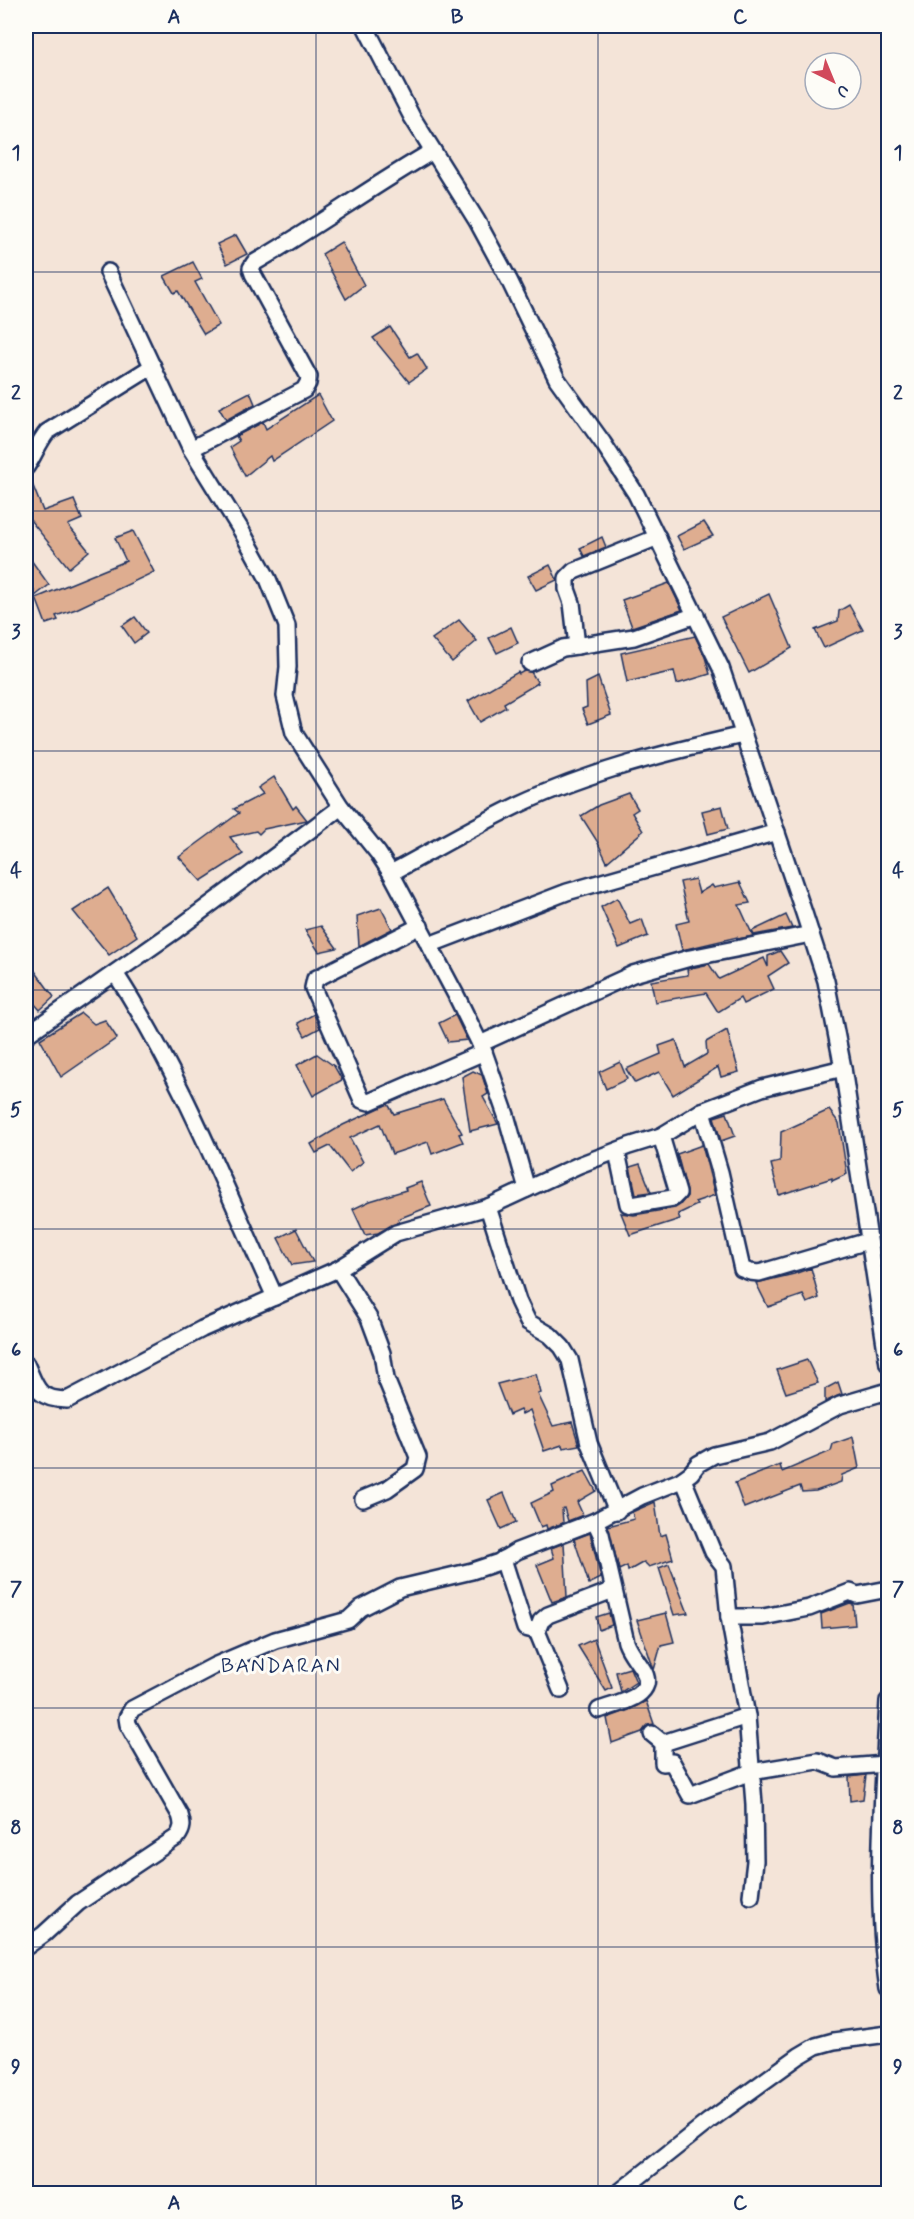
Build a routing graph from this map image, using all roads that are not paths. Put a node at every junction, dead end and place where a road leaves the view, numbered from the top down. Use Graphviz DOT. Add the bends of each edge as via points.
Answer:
graph roads {
  1 [pos="365,26"];
  2 [pos="433,151"];
  3 [pos="108,272"];
  4 [pos="153,366"];
  5 [pos="191,448"];
  6 [pos="26,467"];
  7 [pos="658,537"];
  8 [pos="696,615"];
  9 [pos="577,646"];
  10 [pos="530,663"];
  11 [pos="744,735"];
  12 [pos="341,807"];
  13 [pos="777,832"];
  14 [pos="391,873"];
  15 [pos="420,926"];
  16 [pos="811,934"];
  17 [pos="429,945"];
  18 [pos="115,973"];
  19 [pos="26,1035"];
  20 [pos="482,1048"];
  21 [pos="843,1068"];
  22 [pos="702,1112"];
  23 [pos="661,1136"];
  24 [pos="617,1152"];
  25 [pos="527,1189"];
  26 [pos="488,1207"];
  27 [pos="868,1241"];
  28 [pos="339,1269"];
  29 [pos="275,1297"];
  30 [pos="26,1364"];
  31 [pos="888,1364"];
  32 [pos="888,1391"];
  33 [pos="683,1479"];
  34 [pos="363,1499"];
  35 [pos="617,1511"];
  36 [pos="595,1521"];
  37 [pos="503,1559"];
  38 [pos="888,1589"];
  39 [pos="613,1590"];
  40 [pos="729,1617"];
  41 [pos="537,1631"];
  42 [pos="561,1690"];
  43 [pos="888,1701"];
  44 [pos="599,1710"];
  45 [pos="747,1716"];
  46 [pos="885,1764"];
  47 [pos="751,1772"];
  48 [pos="751,1896"];
  49 [pos="26,1947"];
  50 [pos="888,1989"];
  51 [pos="888,2034"];
  52 [pos="617,2193"];
  1 -- 2 [label="street"];
  2 -- 5 [label="street" via="254,263 253,274 309,383 304,390"];
  2 -- 7 [label="street" via="477,221 557,379 625,477"];
  3 -- 4 [label="street"];
  4 -- 5 [label="street"];
  4 -- 6 [label="street" via="47,432"];
  5 -- 12 [label="street" via="268,579 287,626 285,696 294,733"];
  7 -- 8 [label="street"];
  7 -- 9 [label="street" via="574,571 567,578"];
  8 -- 9 [label="street" via="634,637"];
  8 -- 11 [label="street" via="721,668"];
  9 -- 10 [label="street"];
  11 -- 13 [label="street"];
  11 -- 14 [label="street" via="619,767 520,804"];
  12 -- 14 [label="street"];
  12 -- 18 [label="street"];
  13 -- 16 [label="street"];
  13 -- 17 [label="street" via="567,892"];
  14 -- 15 [label="street"];
  15 -- 17 [label="street"];
  15 -- 20 [label="street" via="313,983 362,1100 369,1102"];
  16 -- 20 [label="street" via="690,958 633,974"];
  16 -- 21 [label="street" via="826,981"];
  17 -- 20 [label="street"];
  18 -- 19 [label="street"];
  18 -- 29 [label="street" via="140,1011 198,1125"];
  20 -- 25 [label="street"];
  21 -- 22 [label="street" via="762,1088"];
  21 -- 27 [label="street"];
  22 -- 23 [label="street"];
  22 -- 27 [label="street" via="742,1269 759,1273"];
  23 -- 24 [label="street"];
  23 -- 24 [label="street" via="678,1193 673,1198 628,1203"];
  24 -- 25 [label="street"];
  25 -- 26 [label="street"];
  26 -- 28 [label="street" via="396,1233"];
  26 -- 35 [label="street" via="528,1322 550,1335 570,1360 589,1443"];
  27 -- 31 [label="street"];
  28 -- 29 [label="street"];
  28 -- 34 [label="street" via="369,1318 382,1353 386,1379 418,1457 415,1469 387,1489"];
  29 -- 30 [label="street" via="202,1329 67,1400 52,1400 39,1392"];
  32 -- 33 [label="street" via="840,1405 770,1442 714,1455"];
  33 -- 35 [label="street"];
  33 -- 40 [label="street" via="713,1552 724,1566"];
  35 -- 36 [label="street"];
  36 -- 37 [label="street"];
  36 -- 39 [label="street"];
  37 -- 41 [label="street" via="525,1628"];
  37 -- 49 [label="street" via="472,1571 400,1588 361,1608 348,1620 275,1640 214,1666 132,1709 128,1724 180,1815 182,1831 78,1903"];
  38 -- 40 [label="street" via="856,1595 849,1592 809,1608 763,1617"];
  39 -- 41 [label="street" via="548,1615"];
  39 -- 44 [label="street" via="626,1642 644,1670 647,1685 638,1695"];
  40 -- 45 [label="street"];
  41 -- 42 [label="street"];
  43 -- 46 [label="street"];
  45 -- 47 [label="street"];
  45 -- 47 [label="street" via="658,1739 663,1763 672,1762 690,1795"];
  46 -- 47 [label="street" via="836,1768 819,1761"];
  46 -- 50 [label="street" via="881,1941"];
  47 -- 48 [label="street" via="755,1861"];
  51 -- 52 [label="street" via="816,2046 709,2121"];
}
